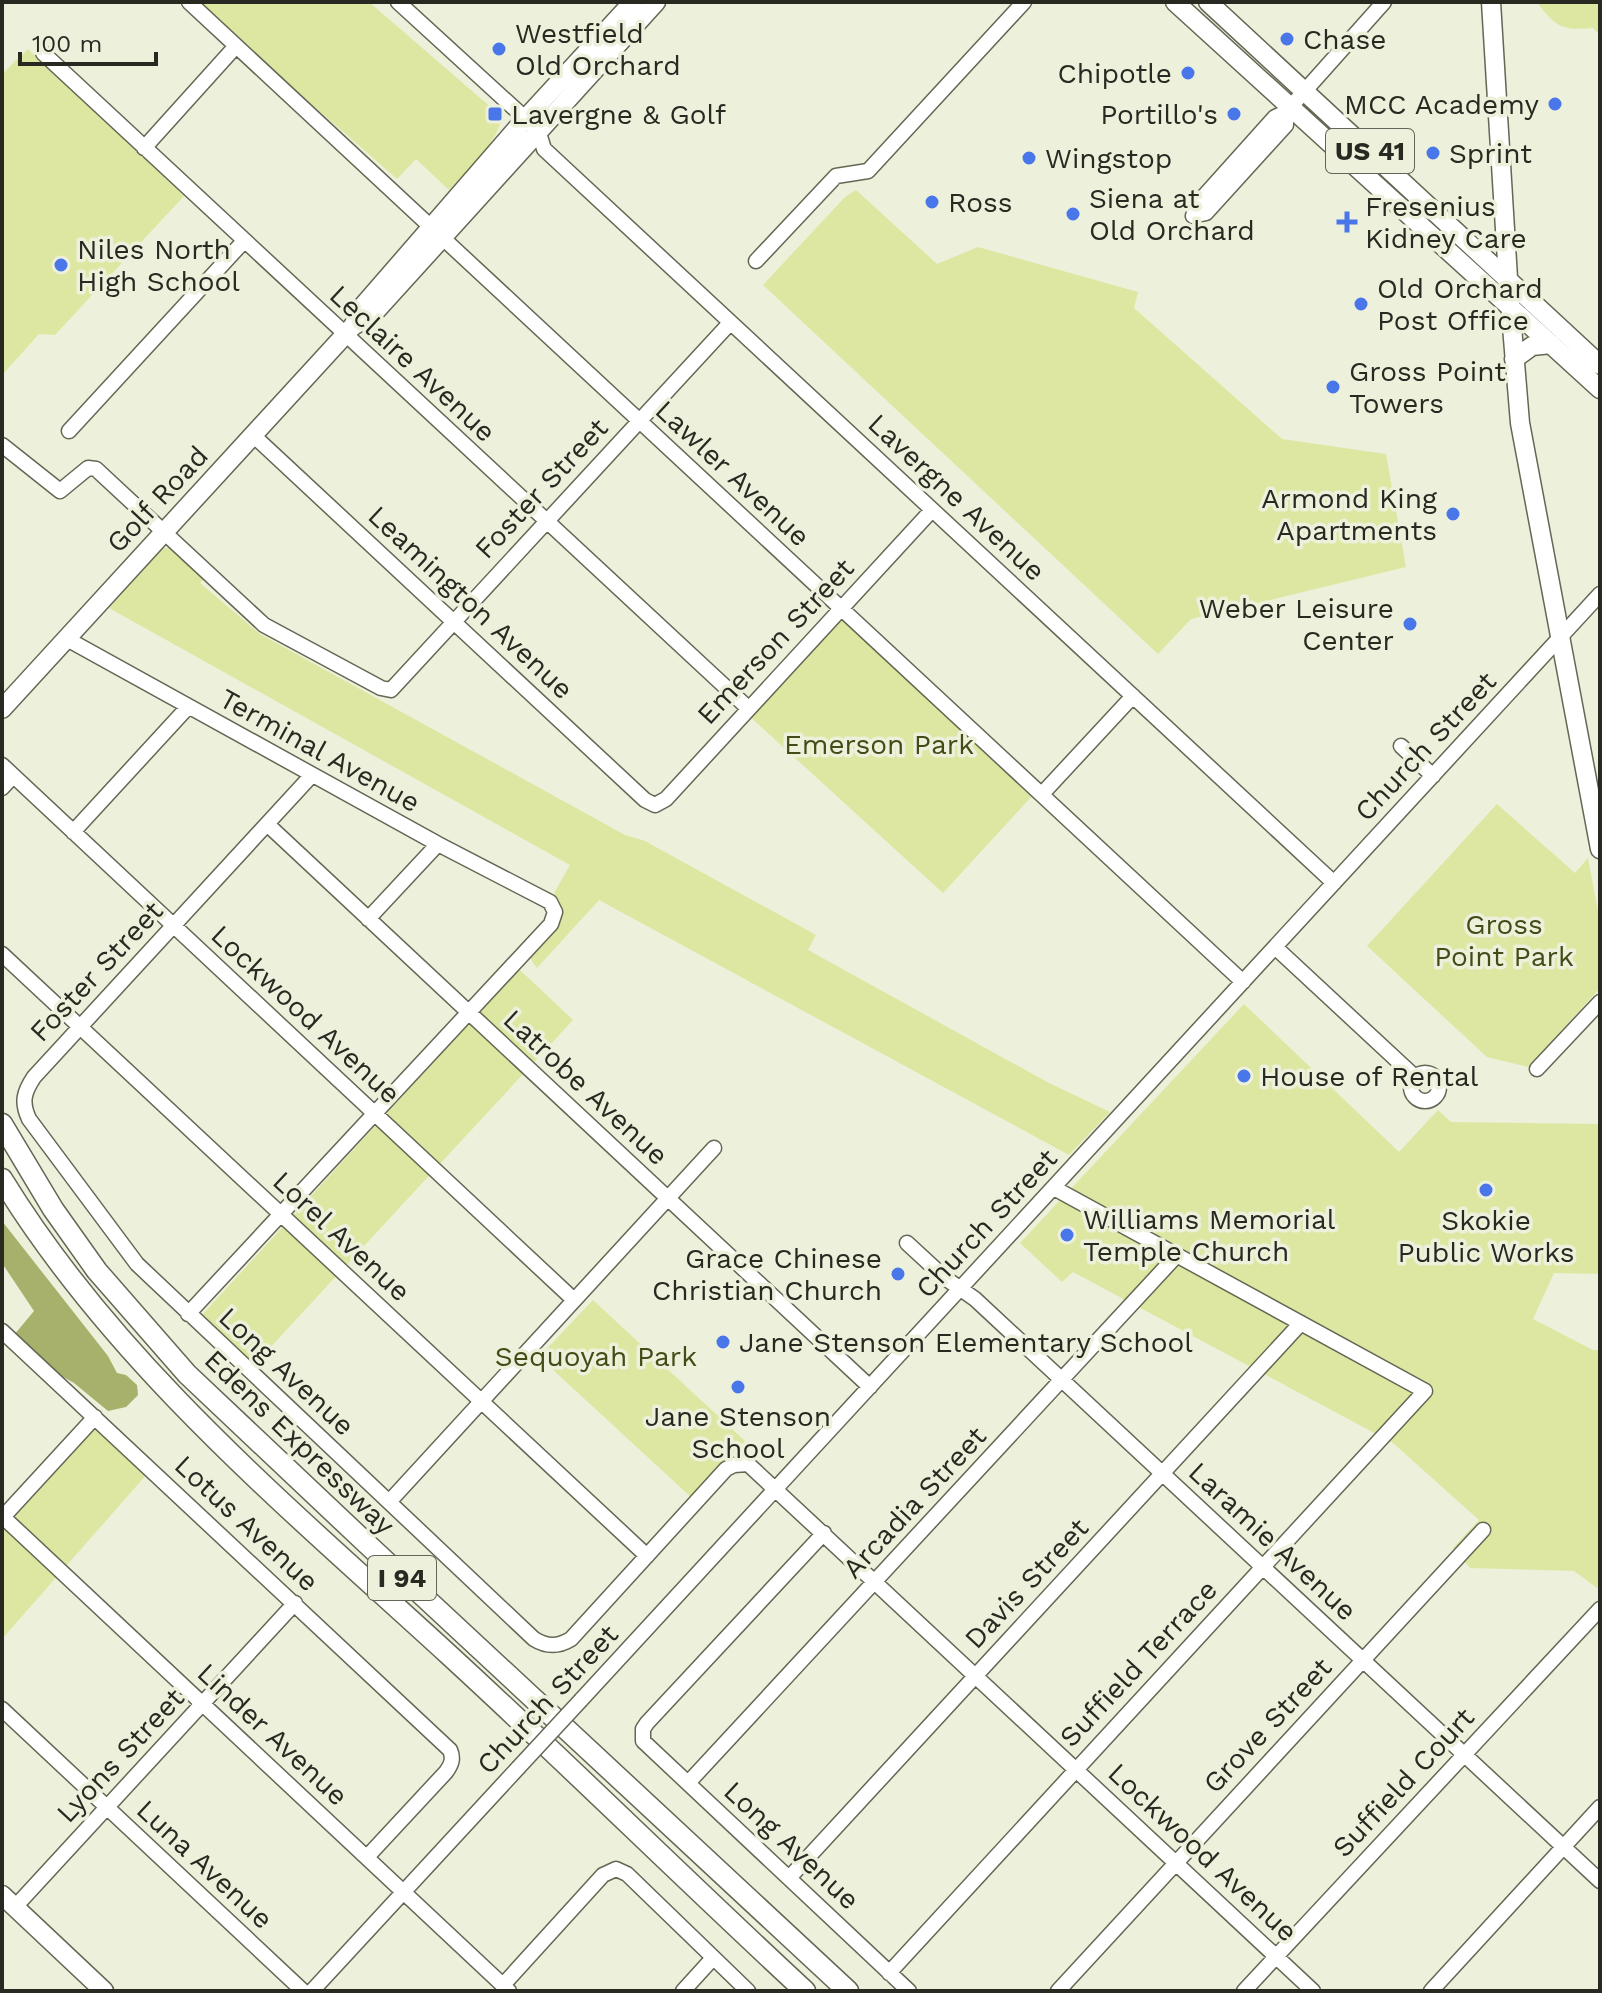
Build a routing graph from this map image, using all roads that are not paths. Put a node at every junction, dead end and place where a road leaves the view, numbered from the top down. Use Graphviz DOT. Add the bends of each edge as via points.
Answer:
graph roads {
  1 [pos="189,2"];
  2 [pos="398,2"];
  3 [pos="633,2"];
  4 [pos="656,2"];
  5 [pos="1024,2"];
  6 [pos="1175,2"];
  7 [pos="1208,2"];
  8 [pos="1384,2"];
  9 [pos="1491,2"];
  10 [pos="236,46"];
  11 [pos="43,53"];
  12 [pos="1305,91"];
  13 [pos="1288,110"];
  14 [pos="532,124"];
  15 [pos="144,148"];
  16 [pos="521,149"];
  17 [pos="544,149"];
  18 [pos="1505,213"];
  19 [pos="437,232"];
  20 [pos="1464,237"];
  21 [pos="244,241"];
  22 [pos="756,261"];
  23 [pos="1508,278"];
  24 [pos="1511,307"];
  25 [pos="730,323"];
  26 [pos="349,331"];
  27 [pos="1551,344"];
  28 [pos="1514,359"];
  29 [pos="1600,365"];
  30 [pos="1600,389"];
  31 [pos="639,421"];
  32 [pos="69,431"];
  33 [pos="254,436"];
  34 [pos="2,445"];
  35 [pos="932,510"];
  36 [pos="546,523"];
  37 [pos="165,533"];
  38 [pos="1600,594"];
  39 [pos="840,608"];
  40 [pos="455,621"];
  41 [pos="1560,638"];
  42 [pos="67,639"];
  43 [pos="1133,696"];
  44 [pos="188,707"];
  45 [pos="748,708"];
  46 [pos="2,709"];
  47 [pos="1401,746"];
  48 [pos="2,765"];
  49 [pos="312,775"];
  50 [pos="13,776"];
  51 [pos="1433,776"];
  52 [pos="2,788"];
  53 [pos="1595,791"];
  54 [pos="1042,794"];
  55 [pos="655,805"];
  56 [pos="267,824"];
  57 [pos="73,832"];
  58 [pos="438,844"];
  59 [pos="1600,849"];
  60 [pos="1334,883"];
  61 [pos="368,919"];
  62 [pos="173,925"];
  63 [pos="1275,947"];
  64 [pos="2,954"];
  65 [pos="1243,982"];
  66 [pos="1600,1002"];
  67 [pos="468,1012"];
  68 [pos="80,1026"];
  69 [pos="1537,1069"];
  70 [pos="1415,1077"];
  71 [pos="23,1100"];
  72 [pos="375,1113"];
  73 [pos="2,1124"];
  74 [pos="714,1148"];
  75 [pos="2,1179"];
  76 [pos="1054,1188"];
  77 [pos="668,1199"];
  78 [pos="281,1214"];
  79 [pos="907,1243"];
  80 [pos="1177,1255"];
  81 [pos="961,1289"];
  82 [pos="574,1300"];
  83 [pos="188,1314"];
  84 [pos="1301,1323"];
  85 [pos="2,1331"];
  86 [pos="1062,1380"];
  87 [pos="870,1387"];
  88 [pos="481,1401"];
  89 [pos="95,1417"];
  90 [pos="1162,1473"];
  91 [pos="776,1489"];
  92 [pos="389,1502"];
  93 [pos="2,1517"];
  94 [pos="1483,1530"];
  95 [pos="824,1533"];
  96 [pos="647,1556"];
  97 [pos="1262,1567"];
  98 [pos="875,1581"];
  99 [pos="295,1603"];
  100 [pos="1600,1609"];
  101 [pos="1363,1660"];
  102 [pos="975,1675"];
  103 [pos="202,1703"];
  104 [pos="2,1709"];
  105 [pos="1464,1754"];
  106 [pos="1076,1769"];
  107 [pos="688,1783"];
  108 [pos="1600,1807"];
  109 [pos="107,1808"];
  110 [pos="1564,1847"];
  111 [pos="367,1857"];
  112 [pos="1176,1863"];
  113 [pos="789,1878"];
  114 [pos="1600,1881"];
  115 [pos="404,1892"];
  116 [pos="9,1901"];
  117 [pos="1276,1956"];
  118 [pos="713,1958"];
  119 [pos="889,1973"];
  120 [pos="506,1988"];
  121 [pos="104,1991"];
  122 [pos="303,1991"];
  123 [pos="312,1991"];
  124 [pos="683,1991"];
  125 [pos="748,1991"];
  126 [pos="805,1991"];
  127 [pos="848,1991"];
  128 [pos="909,1991"];
  129 [pos="1058,1991"];
  130 [pos="1244,1991"];
  131 [pos="1313,1991"];
  132 [pos="1431,1991"];
  1 -- 10 [label="street, Lawler Avenue"];
  2 -- 14 [label="street"];
  3 -- 14 [label="main road, Golf Road"];
  4 -- 14 [label="main road, Golf Road"];
  5 -- 22 [label="street" via="868,171 836,176"];
  6 -- 13 [label="main road, US 41"];
  7 -- 12 [label="main road, US 41"];
  8 -- 12 [label="street"];
  9 -- 18 [label="main road"];
  10 -- 15 [label="street"];
  10 -- 19 [label="street, Lawler Avenue"];
  11 -- 15 [label="street, Leclaire Avenue"];
  12 -- 13 [label="street"];
  12 -- 20 [label="main road, US 41"];
  13 -- 13 [label="street" via="1275,117 1197,204 1193,216 1206,213 1261,153 1286,125"];
  13 -- 24 [label="main road, US 41"];
  14 -- 16 [label="main road, Golf Road"];
  14 -- 17 [label="street, Lavergne Avenue"];
  14 -- 19 [label="main road, Golf Road"];
  15 -- 21 [label="street, Leclaire Avenue"];
  16 -- 17 [label="street"];
  16 -- 19 [label="main road, Golf Road"];
  17 -- 25 [label="street, Lavergne Avenue"];
  18 -- 20 [label="main road" via="1488,239"];
  18 -- 23 [label="main road"];
  19 -- 26 [label="main road, Golf Road" via="373,314"];
  19 -- 31 [label="street, Lawler Avenue"];
  20 -- 23 [label="main road, US 41"];
  21 -- 26 [label="street, Leclaire Avenue"];
  21 -- 32 [label="street"];
  23 -- 24 [label="main road"];
  23 -- 29 [label="main road, US 41"];
  24 -- 27 [label="main road, US 41"];
  24 -- 28 [label="main road"];
  25 -- 31 [label="street, Foster Street"];
  25 -- 35 [label="street, Lavergne Avenue"];
  26 -- 33 [label="main road, Golf Road"];
  26 -- 36 [label="street, Leclaire Avenue"];
  27 -- 28 [label="main road" via="1532,346"];
  27 -- 30 [label="main road, US 41"];
  28 -- 41 [label="main road" via="1528,474"];
  31 -- 36 [label="street, Foster Street"];
  31 -- 39 [label="street, Lawler Avenue"];
  33 -- 37 [label="main road, Golf Road"];
  33 -- 40 [label="street, Leamington Avenue"];
  34 -- 37 [label="street" via="60,491 88,468 96,469"];
  35 -- 39 [label="street, Emerson Street"];
  35 -- 43 [label="street, Lavergne Avenue"];
  36 -- 40 [label="street, Foster Street"];
  36 -- 45 [label="street, Leclaire Avenue"];
  37 -- 40 [label="street, Foster Street" via="264,625 381,688 391,690"];
  37 -- 42 [label="main road, Golf Road"];
  38 -- 41 [label="street, Church Street"];
  39 -- 45 [label="street, Emerson Street"];
  39 -- 54 [label="street, Lawler Avenue"];
  40 -- 55 [label="street, Leamington Avenue"];
  41 -- 51 [label="street, Church Street"];
  41 -- 53 [label="main road"];
  42 -- 44 [label="street, Terminal Avenue"];
  42 -- 46 [label="main road, Golf Road"];
  43 -- 54 [label="street"];
  43 -- 60 [label="street, Lavergne Avenue"];
  44 -- 49 [label="street, Terminal Avenue"];
  44 -- 57 [label="street"];
  45 -- 55 [label="street, Emerson Street"];
  47 -- 51 [label="street"];
  48 -- 50 [label="street, Lockwood Avenue"];
  49 -- 56 [label="street, Foster Street"];
  49 -- 58 [label="street, Terminal Avenue"];
  50 -- 52 [label="street"];
  50 -- 57 [label="street, Lockwood Avenue"];
  51 -- 60 [label="street, Church Street"];
  53 -- 59 [label="main road"];
  54 -- 65 [label="street, Lawler Avenue"];
  56 -- 61 [label="street, Latrobe Avenue"];
  56 -- 62 [label="street, Foster Street"];
  57 -- 62 [label="street, Lockwood Avenue"];
  58 -- 61 [label="street"];
  58 -- 67 [label="street, Terminal Avenue" via="550,902 555,912 551,924"];
  60 -- 63 [label="street, Church Street"];
  61 -- 67 [label="street, Latrobe Avenue"];
  62 -- 68 [label="street, Foster Street"];
  62 -- 72 [label="street, Lockwood Avenue"];
  63 -- 65 [label="street, Church Street"];
  63 -- 70 [label="street"];
  64 -- 68 [label="street, Lorel Avenue"];
  65 -- 76 [label="street, Church Street"];
  66 -- 69 [label="street"];
  67 -- 72 [label="street"];
  67 -- 77 [label="street, Latrobe Avenue"];
  68 -- 71 [label="street, Foster Street" via="34,1077"];
  68 -- 78 [label="street, Lorel Avenue"];
  71 -- 83 [label="street, Long Avenue" via="45,1143 137,1264"];
  72 -- 78 [label="street"];
  72 -- 82 [label="street, Lockwood Avenue"];
  73 -- 127 [label="highway, Edens Expressway / I 94" via="97,1271 187,1374"];
  74 -- 77 [label="street"];
  75 -- 126 [label="highway, Edens Expressway / I 94" via="102,1315 175,1397"];
  76 -- 80 [label="street"];
  76 -- 81 [label="street, Church Street"];
  77 -- 82 [label="street"];
  77 -- 87 [label="street, Latrobe Avenue"];
  78 -- 83 [label="street"];
  78 -- 88 [label="street, Lorel Avenue"];
  79 -- 81 [label="street, Laramie Avenue"];
  80 -- 84 [label="street"];
  80 -- 86 [label="street, Arcadia Street"];
  81 -- 86 [label="street, Laramie Avenue"];
  81 -- 87 [label="street, Church Street"];
  82 -- 88 [label="street"];
  83 -- 92 [label="street, Long Avenue"];
  84 -- 90 [label="street, Davis Street"];
  84 -- 97 [label="street, Suffield Terrace" via="1425,1391"];
  85 -- 89 [label="street, Lotus Avenue"];
  86 -- 90 [label="street, Laramie Avenue"];
  86 -- 98 [label="street, Arcadia Street"];
  87 -- 91 [label="street, Church Street"];
  88 -- 92 [label="street"];
  88 -- 96 [label="street, Lorel Avenue"];
  89 -- 93 [label="street"];
  89 -- 99 [label="street, Lotus Avenue"];
  90 -- 97 [label="street, Laramie Avenue"];
  90 -- 102 [label="street, Davis Street"];
  91 -- 95 [label="street, Lockwood Avenue"];
  91 -- 96 [label="street, Lockwood Avenue" via="748,1464 726,1469"];
  91 -- 115 [label="street, Church Street, bridge"];
  92 -- 96 [label="street, Long Avenue" via="534,1639 552,1645 571,1639"];
  93 -- 103 [label="street, Linder Avenue"];
  94 -- 101 [label="street, Grove Street"];
  95 -- 98 [label="street, Lockwood Avenue"];
  95 -- 107 [label="street, Long Avenue" via="647,1723 642,1736 648,1747"];
  97 -- 101 [label="street, Laramie Avenue"];
  97 -- 106 [label="street, Suffield Terrace"];
  98 -- 102 [label="street, Lockwood Avenue"];
  98 -- 107 [label="street, Arcadia Street"];
  99 -- 103 [label="street, Lyons Street"];
  99 -- 111 [label="street, Lotus Avenue" via="452,1756 446,1772"];
  100 -- 105 [label="street, Suffield Court"];
  101 -- 105 [label="street, Laramie Avenue"];
  101 -- 112 [label="street, Grove Street"];
  102 -- 106 [label="street, Lockwood Avenue"];
  102 -- 113 [label="street, Davis Street"];
  103 -- 109 [label="street, Lyons Street"];
  103 -- 111 [label="street, Linder Avenue"];
  104 -- 109 [label="street, Luna Avenue"];
  105 -- 110 [label="street, Laramie Avenue"];
  105 -- 117 [label="street, Suffield Court"];
  106 -- 112 [label="street, Lockwood Avenue"];
  106 -- 119 [label="street, Suffield Terrace"];
  107 -- 113 [label="street, Long Avenue"];
  108 -- 110 [label="street"];
  109 -- 116 [label="street, Lyons Street"];
  109 -- 122 [label="street, Luna Avenue"];
  110 -- 114 [label="street, Laramie Avenue"];
  110 -- 132 [label="street"];
  111 -- 115 [label="street, Linder Avenue"];
  112 -- 117 [label="street, Lockwood Avenue"];
  112 -- 129 [label="street, Grove Street"];
  113 -- 119 [label="street, Long Avenue"];
  115 -- 120 [label="street, Linder Avenue"];
  115 -- 123 [label="street, Church Street"];
  116 -- 121 [label="main road"];
  117 -- 130 [label="street, Suffield Court"];
  117 -- 131 [label="street, Lockwood Avenue"];
  118 -- 120 [label="street" via="616,1869 603,1875"];
  118 -- 124 [label="street"];
  118 -- 125 [label="street"];
  119 -- 128 [label="street, Long Avenue"];
}
